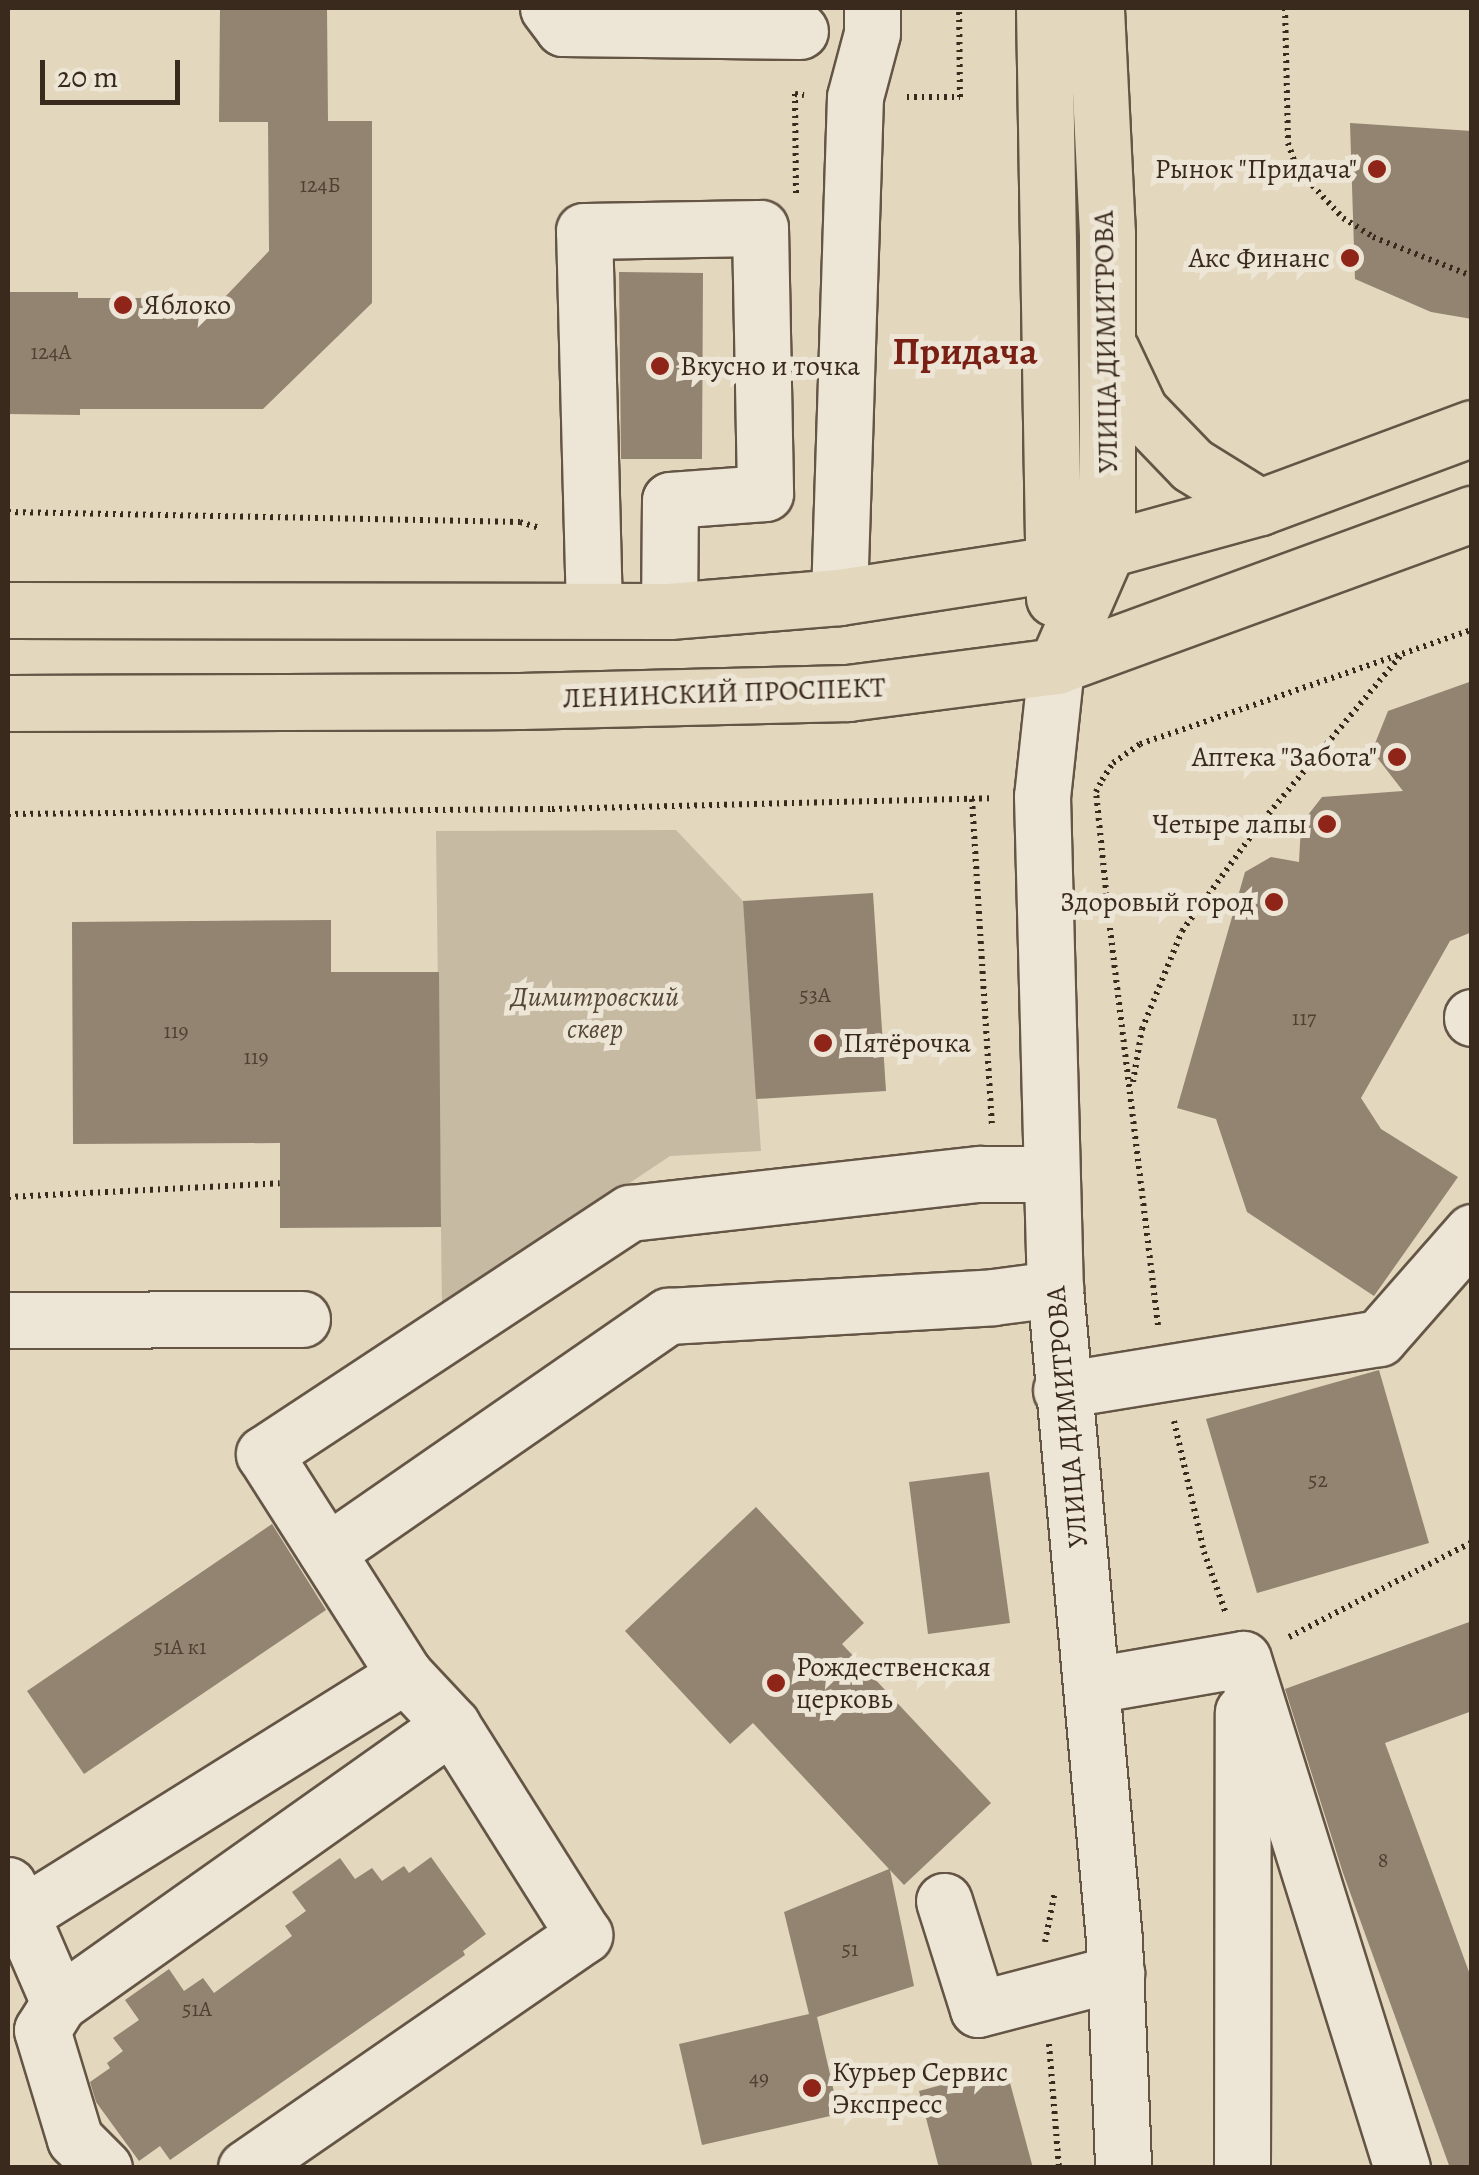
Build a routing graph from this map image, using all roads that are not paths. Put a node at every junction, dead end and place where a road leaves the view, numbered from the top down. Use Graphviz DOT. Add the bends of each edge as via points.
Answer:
graph roads {
  1 [pos="548,8"];
  2 [pos="872,8"];
  3 [pos="1044,8"];
  4 [pos="1096,8"];
  5 [pos="800,31"];
  6 [pos="1108,343"];
  7 [pos="1472,428"];
  8 [pos="1260,507"];
  9 [pos="1472,514"];
  10 [pos="1108,549"];
  11 [pos="1053,564"];
  12 [pos="838,597"];
  13 [pos="8,610"];
  14 [pos="594,610"];
  15 [pos="668,611"];
  16 [pos="1056,666"];
  17 [pos="8,703"];
  18 [pos="1051,1174"];
  19 [pos="1472,1232"];
  20 [pos="1054,1288"];
  21 [pos="302,1319"];
  22 [pos="8,1320"];
  23 [pos="1062,1390"];
  24 [pos="327,1552"];
  25 [pos="1243,1659"];
  26 [pos="405,1674"];
  27 [pos="1093,1685"];
  28 [pos="452,1725"];
  29 [pos="14,1900"];
  30 [pos="944,1902"];
  31 [pos="1116,1972"];
  32 [pos="59,2003"];
  33 [pos="104,2168"];
  34 [pos="246,2168"];
  35 [pos="1124,2168"];
  36 [pos="1242,2168"];
  37 [pos="1402,2168"];
  1 -- 5 [label="street" via="562,28"];
  2 -- 12 [label="street" via="855,98"];
  3 -- 11 [label="main road, УЛИЦА ДИМИТРОВА"];
  4 -- 6 [label="main road, УЛИЦА ДИМИТРОВА"];
  6 -- 8 [label="main road" via="1140,411 1192,465"];
  6 -- 10 [label="main road, УЛИЦА ДИМИТРОВА"];
  7 -- 8 [label="main road"];
  8 -- 10 [label="main road"];
  9 -- 16 [label="main road, ЛЕНИНСКИЙ ПРОСПЕКТ"];
  10 -- 11 [label="main road"];
  10 -- 16 [label="main road, УЛИЦА ДИМИТРОВА"];
  11 -- 12 [label="main road"];
  11 -- 16 [label="main road, УЛИЦА ДИМИТРОВА"];
  12 -- 15 [label="main road"];
  13 -- 14 [label="main road"];
  14 -- 15 [label="main road"];
  14 -- 15 [label="street" via="584,232 760,228 765,493 670,500"];
  16 -- 17 [label="main road, ЛЕНИНСКИЙ ПРОСПЕКТ" via="848,693"];
  16 -- 18 [label="street, УЛИЦА ДИМИТРОВА" via="1042,796"];
  18 -- 20 [label="street, УЛИЦА ДИМИТРОВА"];
  18 -- 24 [label="street" via="980,1174 630,1214 264,1454"];
  19 -- 23 [label="street" via="1379,1338"];
  20 -- 23 [label="street, УЛИЦА ДИМИТРОВА"];
  20 -- 24 [label="street" via="668,1316"];
  21 -- 22 [label="street"];
  23 -- 27 [label="street, УЛИЦА ДИМИТРОВА"];
  24 -- 26 [label="street"];
  25 -- 27 [label="street"];
  25 -- 36 [label="street"];
  25 -- 37 [label="street"];
  26 -- 28 [label="street"];
  26 -- 29 [label="street"];
  27 -- 31 [label="street, УЛИЦА ДИМИТРОВА"];
  28 -- 32 [label="street"];
  28 -- 34 [label="street" via="584,1935"];
  29 -- 32 [label="street"];
  30 -- 31 [label="street" via="978,2009"];
  31 -- 35 [label="street, УЛИЦА ДИМИТРОВА"];
  32 -- 33 [label="street" via="42,2030 75,2139"];
}
